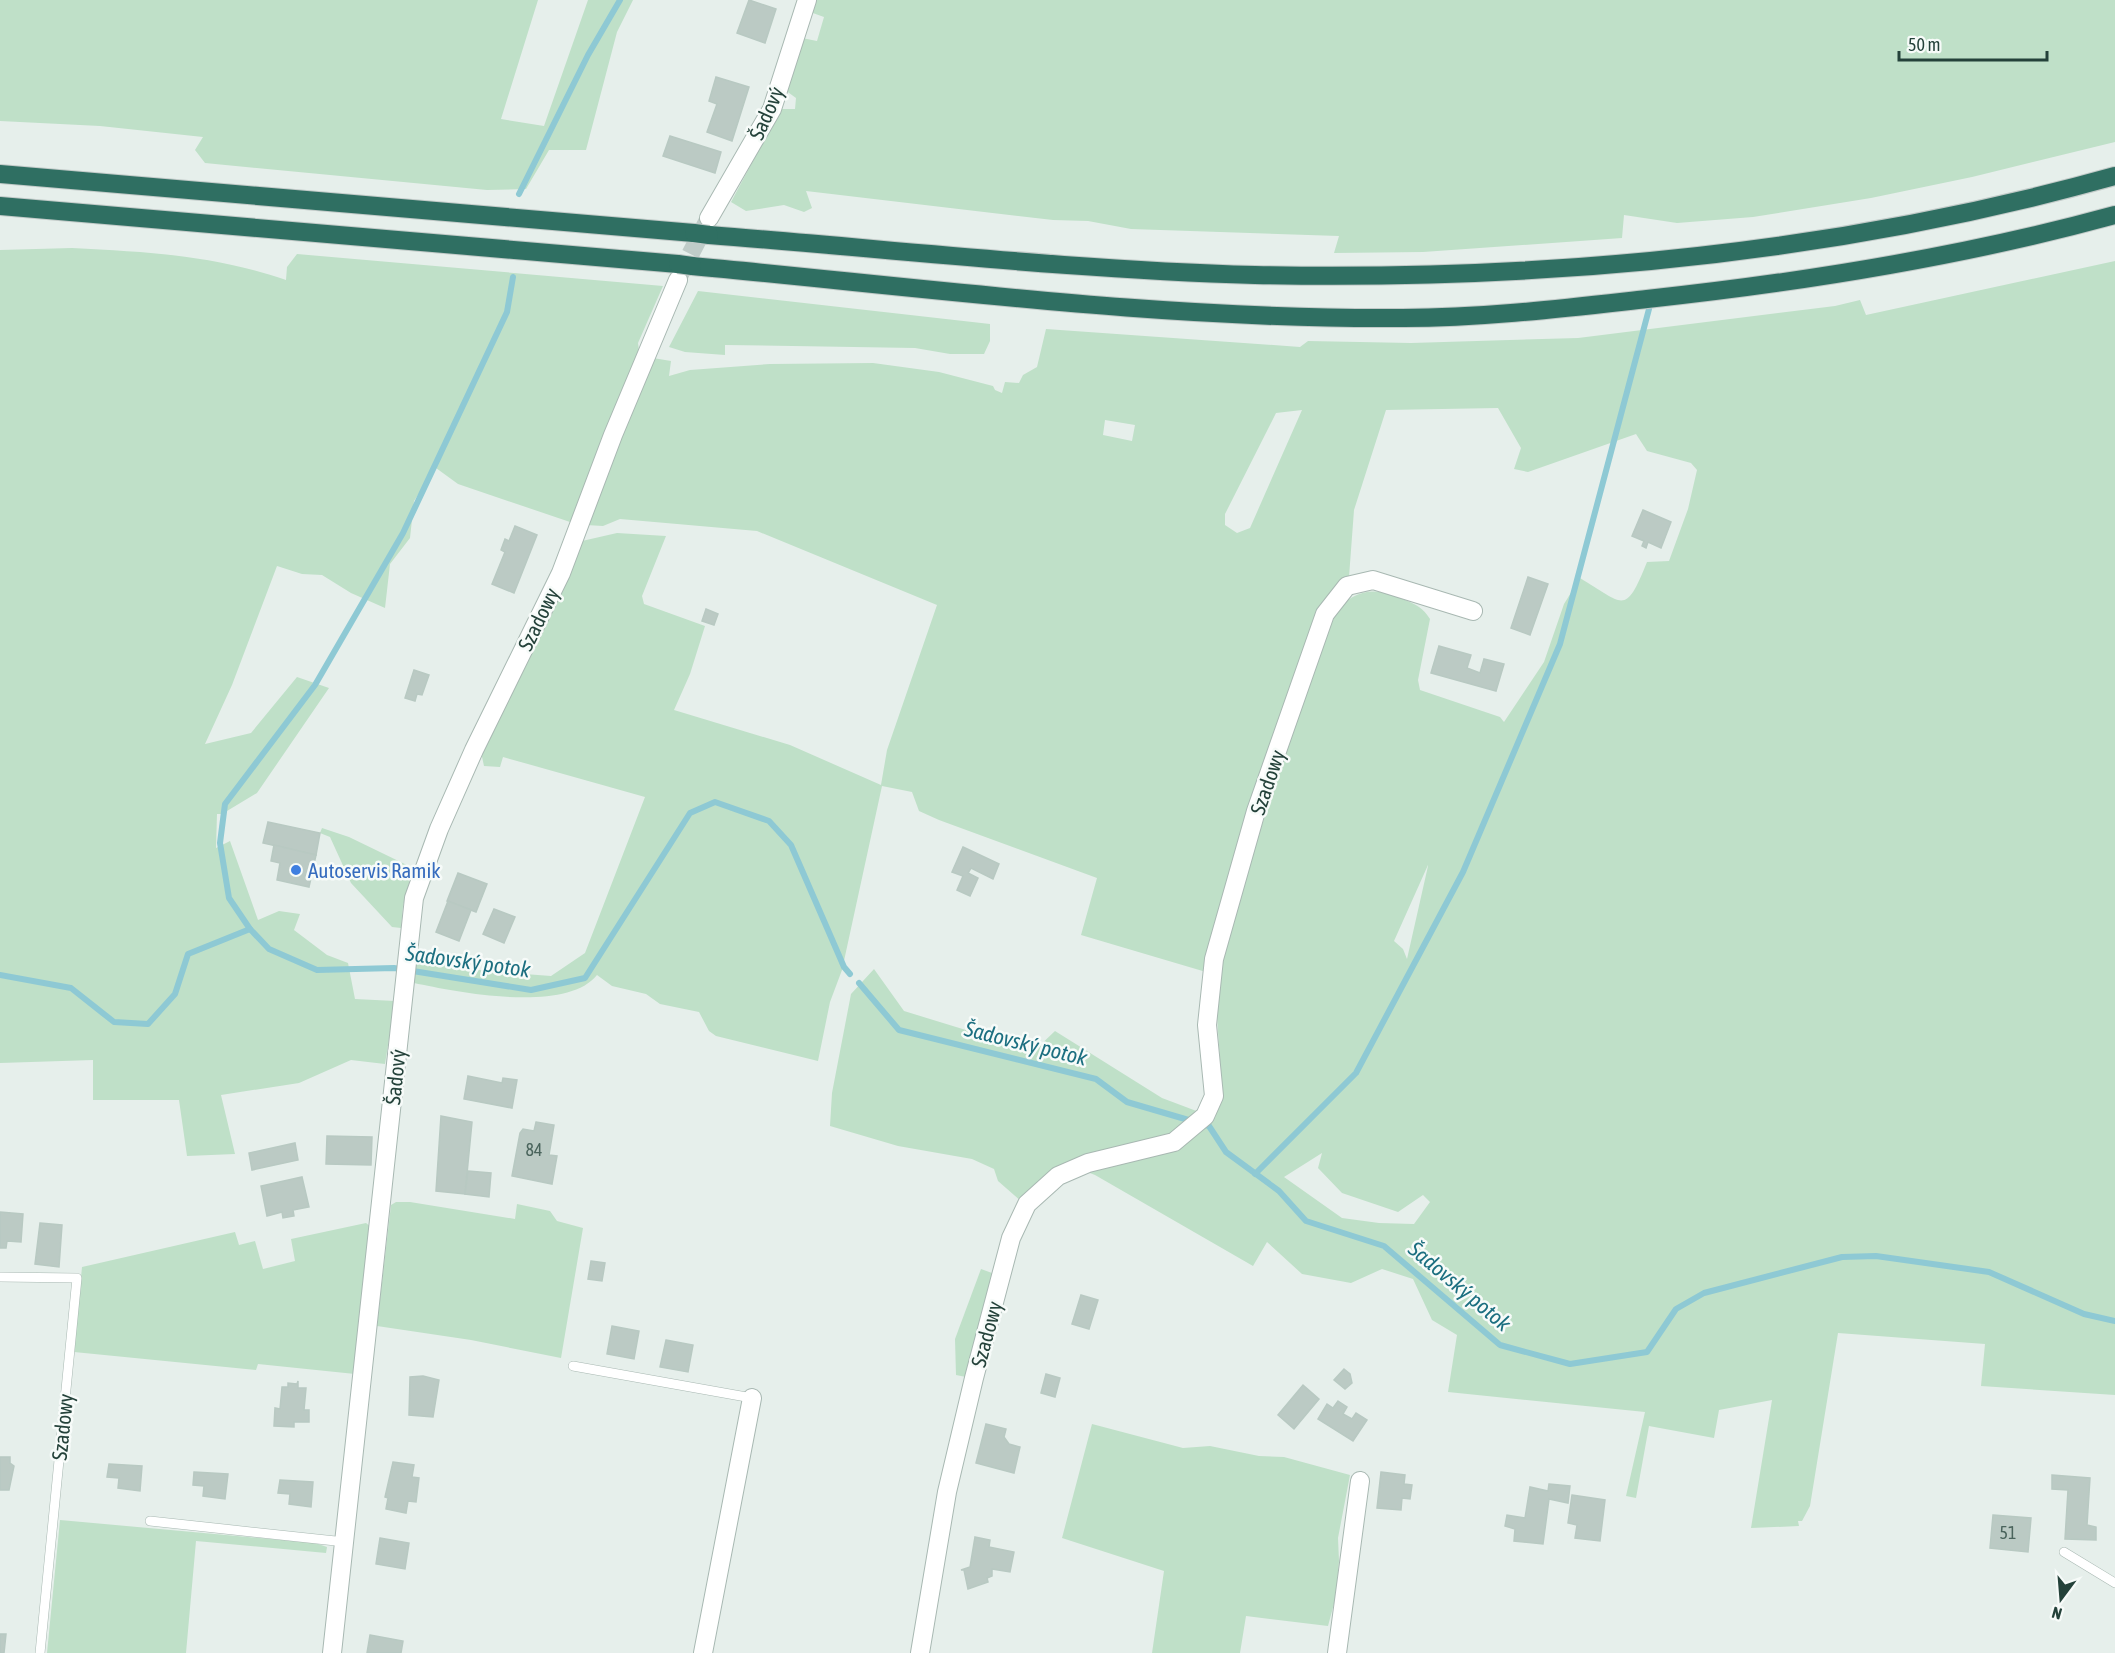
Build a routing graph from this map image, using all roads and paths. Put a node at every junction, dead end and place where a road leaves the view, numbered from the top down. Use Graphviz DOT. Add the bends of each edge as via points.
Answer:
graph roads {
  1 [pos="807,0"];
  2 [pos="0,174"];
  3 [pos="2115,176"];
  4 [pos="0,206"];
  5 [pos="2115,216"];
  6 [pos="704,229"];
  7 [pos="682,270"];
  8 [pos="1473,611"];
  9 [pos="408,958"];
  10 [pos="0,1277"];
  11 [pos="573,1366"];
  12 [pos="752,1398"];
  13 [pos="1360,1480"];
  14 [pos="150,1521"];
  15 [pos="345,1542"];
  16 [pos="2064,1552"];
  17 [pos="2115,1583"];
  18 [pos="40,1653"];
  19 [pos="332,1653"];
  20 [pos="703,1653"];
  21 [pos="920,1653"];
  22 [pos="1337,1653"];
  1 -- 6 [label="street, Šadový" via="772,109"];
  2 -- 6 [label="highway"];
  3 -- 6 [label="highway" via="1979,210 1757,249 1513,272 1366,276 1139,269"];
  4 -- 7 [label="highway"];
  5 -- 7 [label="highway" via="1844,273 1474,317 1336,318 1137,307"];
  7 -- 9 [label="street, Szadowy" via="561,573 479,740 420,877"];
  8 -- 21 [label="street, Szadowy" via="1373,580 1347,586 1325,614 1257,811 1214,959 1207,1024 1214,1096 1200,1122 1174,1142 1088,1163 1058,1176 1027,1204 1011,1238 974,1378 947,1492"];
  9 -- 15 [label="street, Šadový"];
  10 -- 18 [label="lane, Szadowy" via="76,1278"];
  11 -- 12 [label="lane"];
  12 -- 20 [label="street"];
  13 -- 22 [label="street"];
  14 -- 15 [label="lane"];
  15 -- 19 [label="street"];
  16 -- 17 [label="lane"];
}
